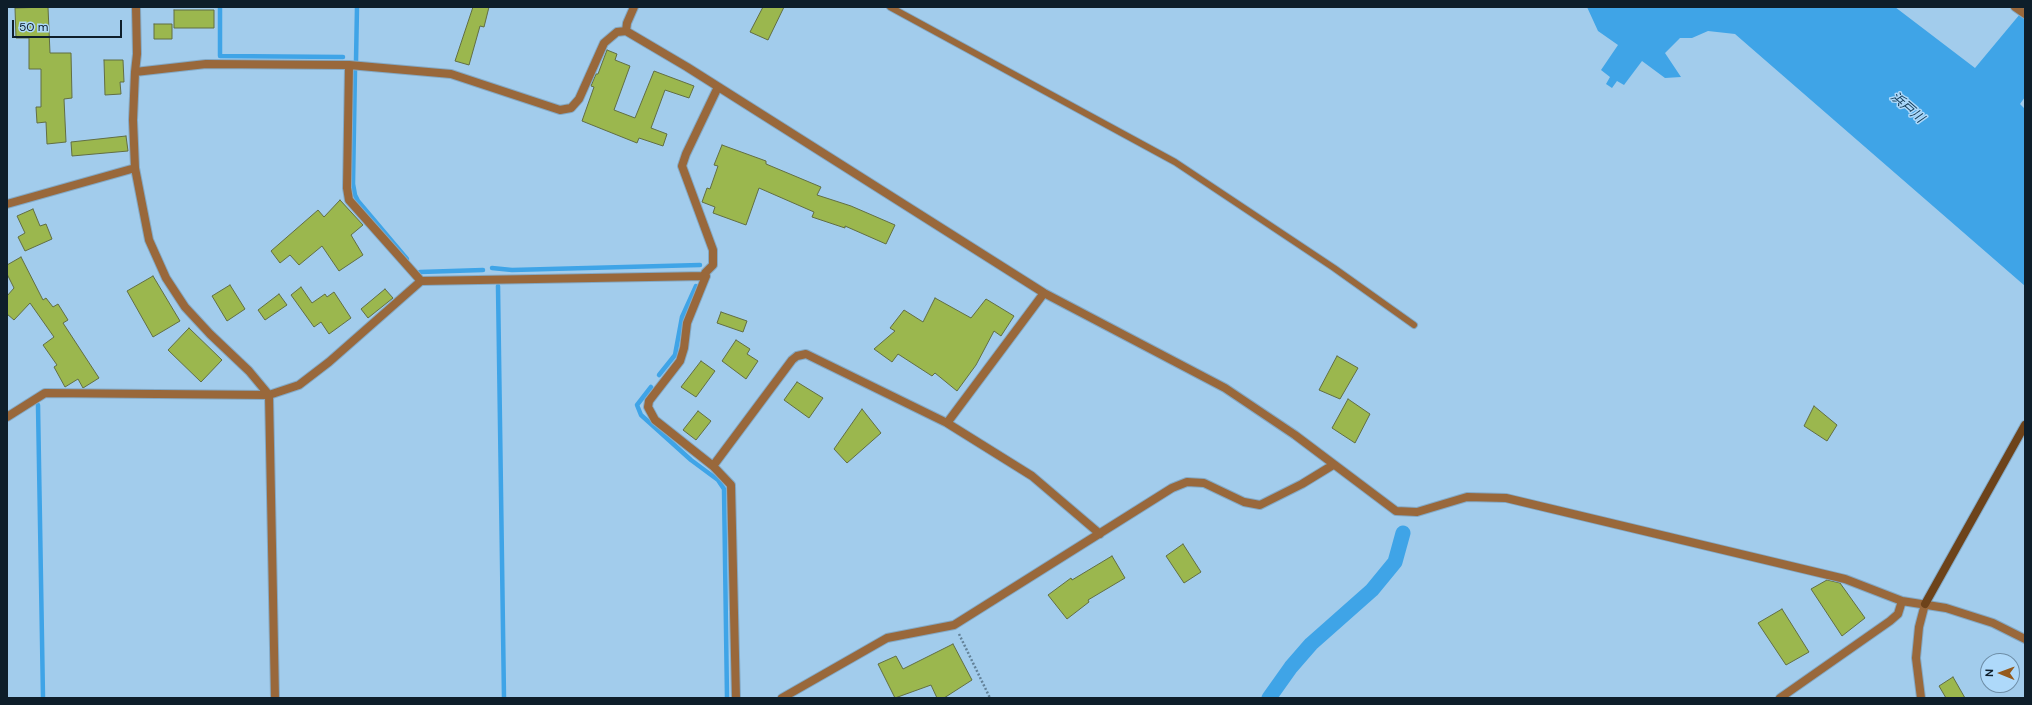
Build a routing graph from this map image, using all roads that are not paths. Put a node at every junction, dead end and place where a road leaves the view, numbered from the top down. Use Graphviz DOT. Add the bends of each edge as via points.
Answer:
graph roads {
  1 [pos="136,7"];
  2 [pos="634,7"];
  3 [pos="890,7"];
  4 [pos="2015,7"];
  5 [pos="2025,14"];
  6 [pos="626,31"];
  7 [pos="350,65"];
  8 [pos="135,72"];
  9 [pos="718,87"];
  10 [pos="135,168"];
  11 [pos="7,204"];
  12 [pos="706,276"];
  13 [pos="421,281"];
  14 [pos="1044,292"];
  15 [pos="1414,325"];
  16 [pos="269,395"];
  17 [pos="7,417"];
  18 [pos="947,423"];
  19 [pos="2025,425"];
  20 [pos="1333,465"];
  21 [pos="714,466"];
  22 [pos="1100,534"];
  23 [pos="1902,601"];
  24 [pos="1925,604"];
  25 [pos="2025,639"];
  26 [pos="275,698"];
  27 [pos="736,698"];
  28 [pos="782,698"];
  29 [pos="1780,698"];
  30 [pos="1921,698"];
  1 -- 8 [label="street"];
  2 -- 6 [label="street"];
  3 -- 15 [label="lane" via="1175,162 1334,268"];
  4 -- 5 [label="street"];
  6 -- 7 [label="street" via="617,32 604,43 579,99 571,108 560,110 451,74"];
  6 -- 9 [label="street"];
  7 -- 8 [label="street" via="206,64"];
  7 -- 13 [label="street" via="347,188 349,200"];
  8 -- 10 [label="street"];
  9 -- 12 [label="street" via="682,166 713,250 713,265 705,273"];
  9 -- 14 [label="street"];
  10 -- 11 [label="street"];
  10 -- 16 [label="street" via="150,240 166,278 185,307 249,371"];
  12 -- 13 [label="street"];
  12 -- 21 [label="street" via="687,322 680,361 649,401 648,407 655,420"];
  13 -- 16 [label="street" via="299,385"];
  14 -- 18 [label="street"];
  14 -- 20 [label="street" via="1225,388 1295,435"];
  16 -- 17 [label="street" via="45,393"];
  16 -- 26 [label="street"];
  18 -- 21 [label="street" via="806,354 792,360"];
  18 -- 22 [label="street" via="1032,476"];
  19 -- 24 [label="street"];
  20 -- 22 [label="street" via="1260,505 1244,502 1204,483 1187,482 1172,488"];
  20 -- 23 [label="street" via="1396,511 1417,512 1467,498 1506,498 1845,579"];
  21 -- 27 [label="street" via="731,485 732,493"];
  22 -- 28 [label="street" via="954,625 887,638"];
  23 -- 24 [label="street"];
  23 -- 29 [label="street" via="1898,614 1890,621"];
  24 -- 25 [label="street" via="1993,623"];
  24 -- 30 [label="street" via="1919,627 1916,658"];
}
